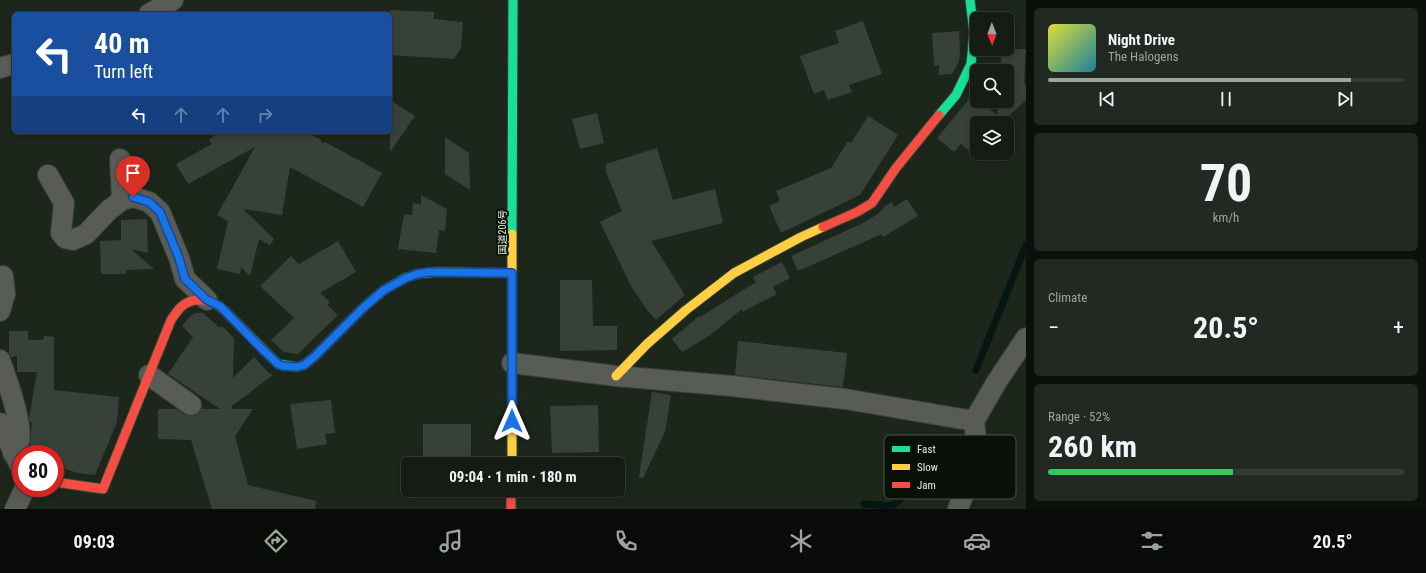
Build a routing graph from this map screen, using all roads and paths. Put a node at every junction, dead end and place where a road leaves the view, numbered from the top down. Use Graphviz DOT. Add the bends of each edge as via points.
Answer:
graph roads {
  1 [pos="173,0"];
  2 [pos="513,0"];
  3 [pos="970,0"];
  4 [pos="152,12"];
  5 [pos="12,65"];
  6 [pos="0,68"];
  7 [pos="120,159"];
  8 [pos="48,175"];
  9 [pos="122,200"];
  10 [pos="512,273"];
  11 [pos="3,276"];
  12 [pos="207,300"];
  13 [pos="0,311"];
  14 [pos="1026,338"];
  15 [pos="0,360"];
  16 [pos="512,363"];
  17 [pos="149,375"];
  18 [pos="616,376"];
  19 [pos="191,405"];
  20 [pos="974,421"];
  21 [pos="0,424"];
  22 [pos="976,435"];
  23 [pos="18,445"];
  24 [pos="12,449"];
  25 [pos="512,457"];
  26 [pos="64,483"];
  27 [pos="21,497"];
  28 [pos="511,497"];
  29 [pos="962,499"];
  30 [pos="14,509"];
  31 [pos="511,509"];
  32 [pos="958,509"];
  1 -- 4 [label="street"];
  2 -- 10 [label="main road, 国道206号"];
  3 -- 18 [label="main road" via="974,33 971,64 956,95 896,168 872,203 734,274 686,310 647,344"];
  5 -- 6 [label="street"];
  7 -- 9 [label="street"];
  8 -- 9 [label="street" via="64,203 61,233 65,238 73,240 86,234"];
  9 -- 12 [label="street" via="133,197 149,202 160,212 185,279"];
  10 -- 12 [label="main road" via="429,272 406,278 384,290 314,357 297,367 278,364 220,306"];
  10 -- 16 [label="main road, 国道206号"];
  11 -- 13 [label="street" via="5,294"];
  12 -- 17 [label="main road" via="193,301 182,306 171,320"];
  14 -- 20 [label="street"];
  15 -- 23 [label="street" via="11,389 19,430"];
  16 -- 18 [label="street"];
  16 -- 25 [label="main road, 国道206号"];
  17 -- 19 [label="street"];
  17 -- 26 [label="main road" via="103,489"];
  18 -- 20 [label="street" via="845,399"];
  20 -- 22 [label="street"];
  21 -- 24 [label="street"];
  27 -- 30 [label="street"];
  28 -- 31 [label="main road"];
  29 -- 32 [label="street"];
}
